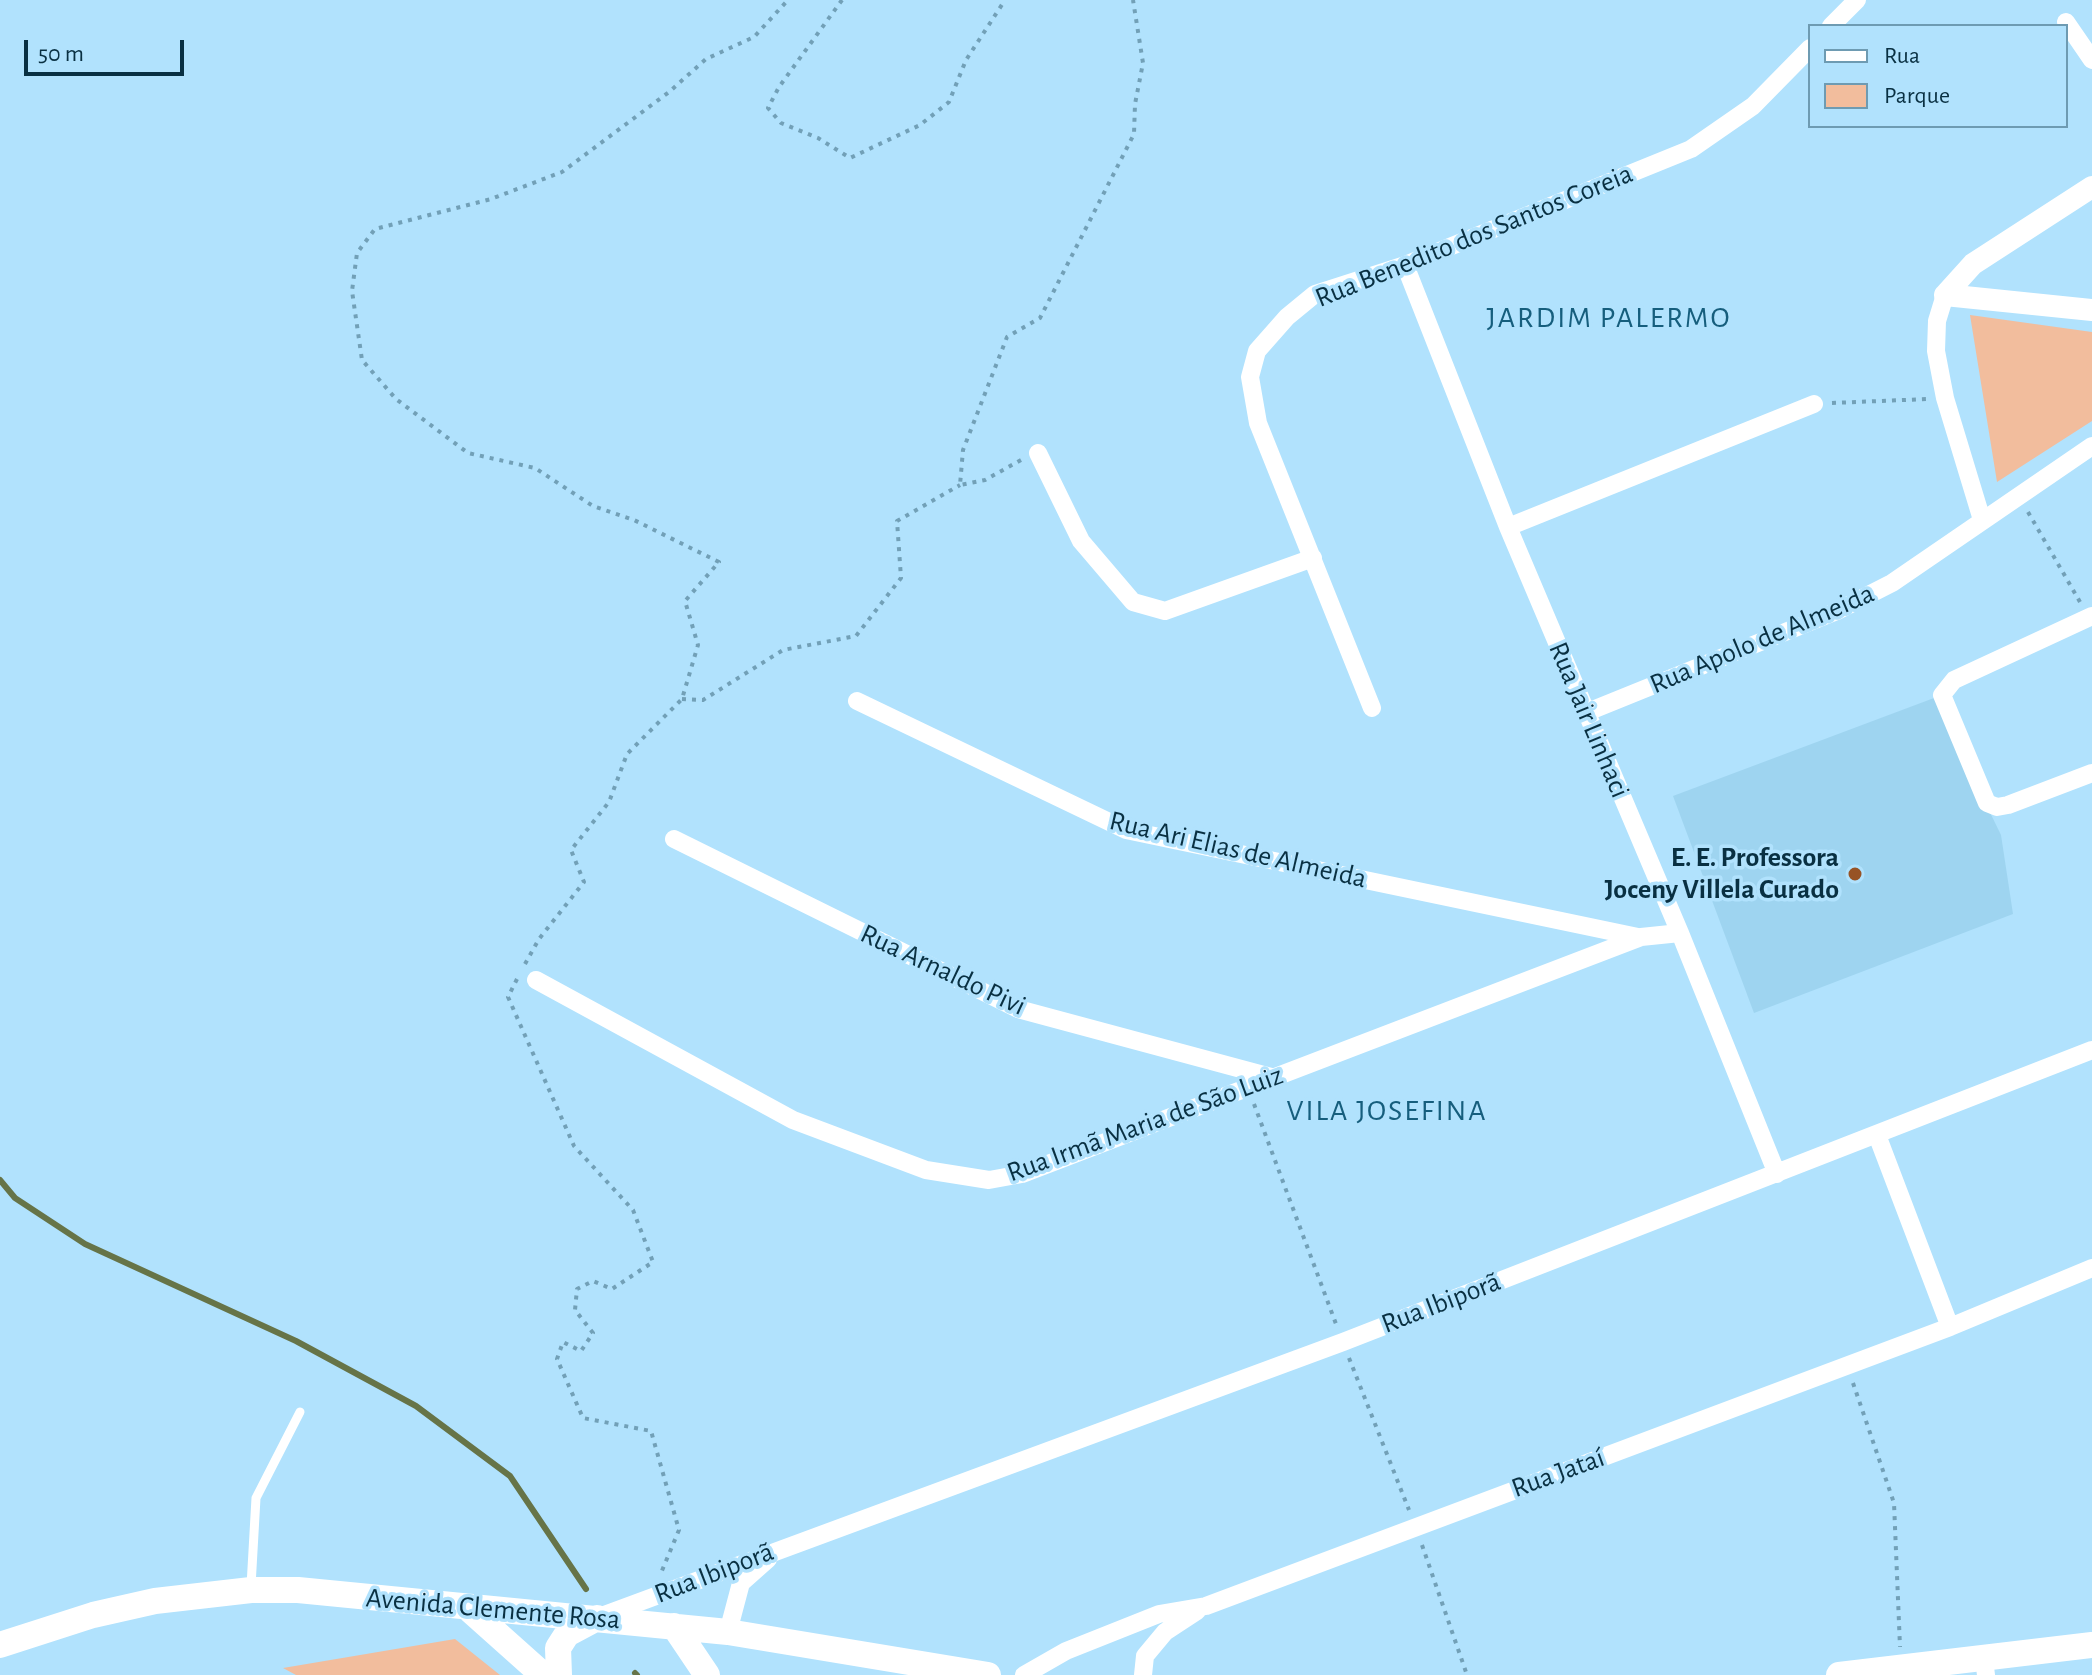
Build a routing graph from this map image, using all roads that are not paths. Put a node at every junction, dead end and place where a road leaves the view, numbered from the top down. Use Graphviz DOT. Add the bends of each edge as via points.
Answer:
graph roads {
  1 [pos="1857,0"];
  2 [pos="1833,24"];
  3 [pos="2068,25"];
  4 [pos="1808,50"];
  5 [pos="2092,60"];
  6 [pos="2092,187"];
  7 [pos="1405,265"];
  8 [pos="1945,295"];
  9 [pos="2092,310"];
  10 [pos="1814,404"];
  11 [pos="2092,446"];
  12 [pos="1038,453"];
  13 [pos="1982,520"];
  14 [pos="1508,527"];
  15 [pos="1313,558"];
  16 [pos="2090,617"];
  17 [pos="857,701"];
  18 [pos="1372,708"];
  19 [pos="1585,713"];
  20 [pos="2092,773"];
  21 [pos="674,839"];
  22 [pos="1680,933"];
  23 [pos="1641,937"];
  24 [pos="536,980"];
  25 [pos="2092,1050"];
  26 [pos="1271,1077"];
  27 [pos="1877,1135"];
  28 [pos="1777,1174"];
  29 [pos="2092,1268"];
  30 [pos="1950,1327"];
  31 [pos="300,1412"];
  32 [pos="787,1546"];
  33 [pos="251,1590"];
  34 [pos="1206,1606"];
  35 [pos="468,1608"];
  36 [pos="597,1618"];
  37 [pos="674,1626"];
  38 [pos="728,1632"];
  39 [pos="0,1645"];
  40 [pos="2092,1645"];
  41 [pos="1985,1667"];
  42 [pos="543,1675"];
  43 [pos="559,1675"];
  44 [pos="707,1675"];
  45 [pos="988,1675"];
  46 [pos="1024,1675"];
  47 [pos="1143,1675"];
  48 [pos="1839,1675"];
  1 -- 2 [label="street"];
  3 -- 5 [label="street"];
  4 -- 7 [label="street, Rua Benedito dos Santos Coreia" via="1753,106 1691,149"];
  6 -- 8 [label="street" via="1973,264"];
  7 -- 14 [label="street, Rua Jair Linhaci"];
  7 -- 15 [label="street, Rua Benedito dos Santos Coreia" via="1315,294 1257,351 1250,377 1258,423"];
  8 -- 9 [label="street"];
  8 -- 13 [label="street" via="1936,351"];
  10 -- 14 [label="street"];
  11 -- 13 [label="street, Rua Apolo de Almeida"];
  12 -- 15 [label="street" via="1081,541 1133,602 1165,611"];
  13 -- 19 [label="street, Rua Apolo de Almeida" via="1892,583 1837,611"];
  14 -- 19 [label="street, Rua Jair Linhaci"];
  15 -- 18 [label="street, Rua Benedito dos Santos Coreia"];
  16 -- 20 [label="street" via="1954,680 1942,695 1987,803 2008,805"];
  17 -- 23 [label="street, Rua Ari Elias de Almeida" via="1126,830"];
  19 -- 22 [label="street, Rua Jair Linhaci"];
  21 -- 26 [label="street, Rua Arnaldo Pivi" via="1018,1009"];
  22 -- 23 [label="street, Rua Irmã Maria de São Luiz"];
  22 -- 28 [label="street, Rua Jair Linhaci"];
  23 -- 26 [label="street, Rua Irmã Maria de São Luiz"];
  24 -- 26 [label="street, Rua Irmã Maria de São Luiz" via="793,1120 958,1178 1022,1174"];
  25 -- 27 [label="street, Rua Ibiporã"];
  27 -- 28 [label="street, Rua Ibiporã"];
  27 -- 30 [label="street"];
  28 -- 32 [label="street, Rua Ibiporã" via="1343,1342"];
  29 -- 30 [label="street, Rua Jataí"];
  30 -- 34 [label="street, Rua Jataí"];
  31 -- 33 [label="lane" via="256,1498"];
  32 -- 36 [label="street, Rua Ibiporã"];
  32 -- 38 [label="street, Rua Ibiporã" via="741,1583"];
  33 -- 35 [label="main road, Avenida Clemente Rosa"];
  33 -- 39 [label="main road, Avenida Clemente Rosa" via="155,1601"];
  34 -- 46 [label="street, Rua Jataí" via="1159,1614 1066,1651"];
  34 -- 47 [label="street" via="1165,1632 1145,1656"];
  35 -- 36 [label="main road, Avenida Clemente Rosa"];
  35 -- 42 [label="main road"];
  36 -- 37 [label="main road, Avenida Clemente Rosa"];
  36 -- 43 [label="main road" via="567,1634 558,1648"];
  37 -- 38 [label="main road, Avenida Clemente Rosa"];
  37 -- 44 [label="main road"];
  38 -- 45 [label="main road, Avenida Clemente Rosa"];
  40 -- 41 [label="main road"];
  41 -- 48 [label="main road"];
}
